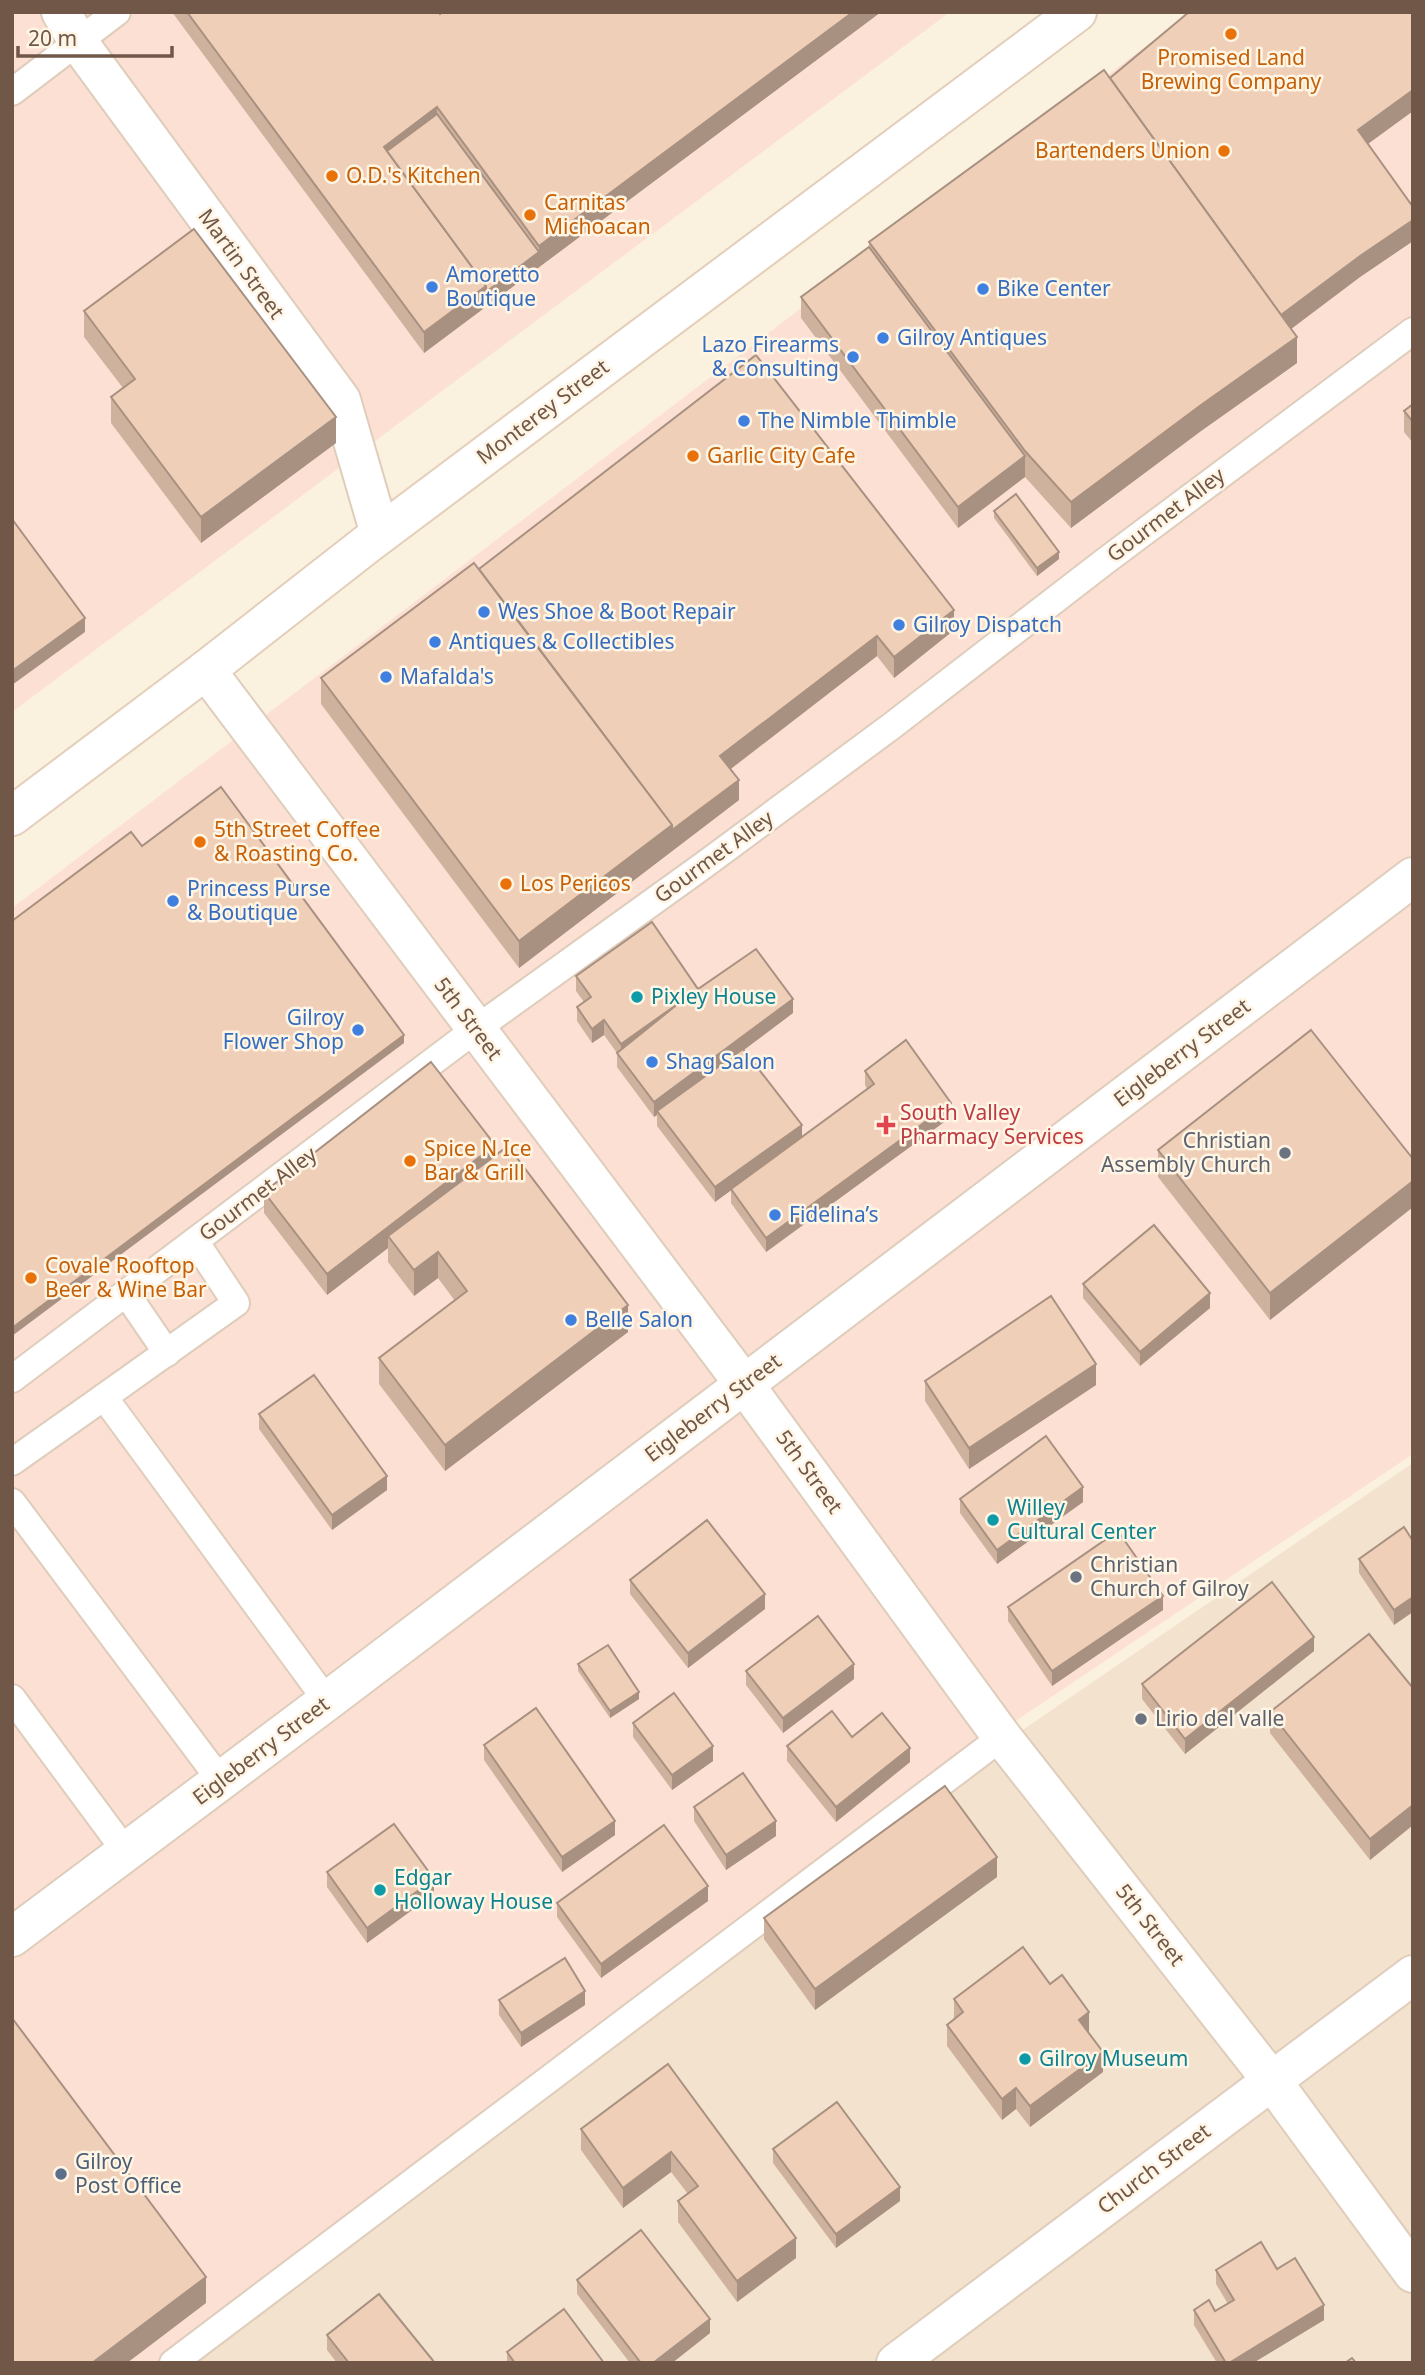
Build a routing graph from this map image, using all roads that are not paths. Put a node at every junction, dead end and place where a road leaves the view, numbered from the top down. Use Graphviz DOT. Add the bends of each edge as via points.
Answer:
graph roads {
  1 [pos="117,12"];
  2 [pos="1077,12"];
  3 [pos="69,27"];
  4 [pos="12,92"];
  5 [pos="1413,331"];
  6 [pos="380,534"];
  7 [pos="206,670"];
  8 [pos="12,816"];
  9 [pos="1413,877"];
  10 [pos="476,1029"];
  11 [pos="195,1241"];
  12 [pos="127,1293"];
  13 [pos="167,1353"];
  14 [pos="12,1380"];
  15 [pos="744,1384"];
  16 [pos="104,1397"];
  17 [pos="12,1462"];
  18 [pos="12,1502"];
  19 [pos="12,1698"];
  20 [pos="327,1701"];
  21 [pos="1002,1737"];
  22 [pos="221,1781"];
  23 [pos="127,1852"];
  24 [pos="12,1937"];
  25 [pos="1413,1975"];
  26 [pos="1272,2081"];
  27 [pos="1413,2273"];
  28 [pos="173,2363"];
  29 [pos="895,2363"];
  1 -- 3 [label="lane"];
  2 -- 6 [label="street, Monterey Street"];
  3 -- 4 [label="lane"];
  3 -- 6 [label="street, Martin Street" via="341,400"];
  5 -- 10 [label="lane, Gourmet Alley" via="882,733"];
  6 -- 7 [label="street, Monterey Street"];
  7 -- 8 [label="street, Monterey Street"];
  7 -- 10 [label="street, 5th Street"];
  9 -- 15 [label="street, Eigleberry Street"];
  10 -- 11 [label="lane, Gourmet Alley"];
  10 -- 15 [label="street, 5th Street"];
  11 -- 12 [label="lane, Gourmet Alley"];
  11 -- 13 [label="lane" via="236,1303"];
  12 -- 13 [label="lane"];
  12 -- 14 [label="lane, Gourmet Alley"];
  13 -- 16 [label="lane"];
  15 -- 20 [label="street, Eigleberry Street"];
  15 -- 21 [label="street, 5th Street"];
  16 -- 17 [label="lane"];
  16 -- 20 [label="lane"];
  18 -- 22 [label="lane"];
  19 -- 23 [label="lane"];
  20 -- 22 [label="street, Eigleberry Street"];
  21 -- 26 [label="street, 5th Street"];
  21 -- 28 [label="lane"];
  22 -- 23 [label="street, Eigleberry Street"];
  23 -- 24 [label="street, Eigleberry Street"];
  25 -- 26 [label="street, Church Street"];
  26 -- 27 [label="street, 5th Street"];
  26 -- 29 [label="street, Church Street"];
}
